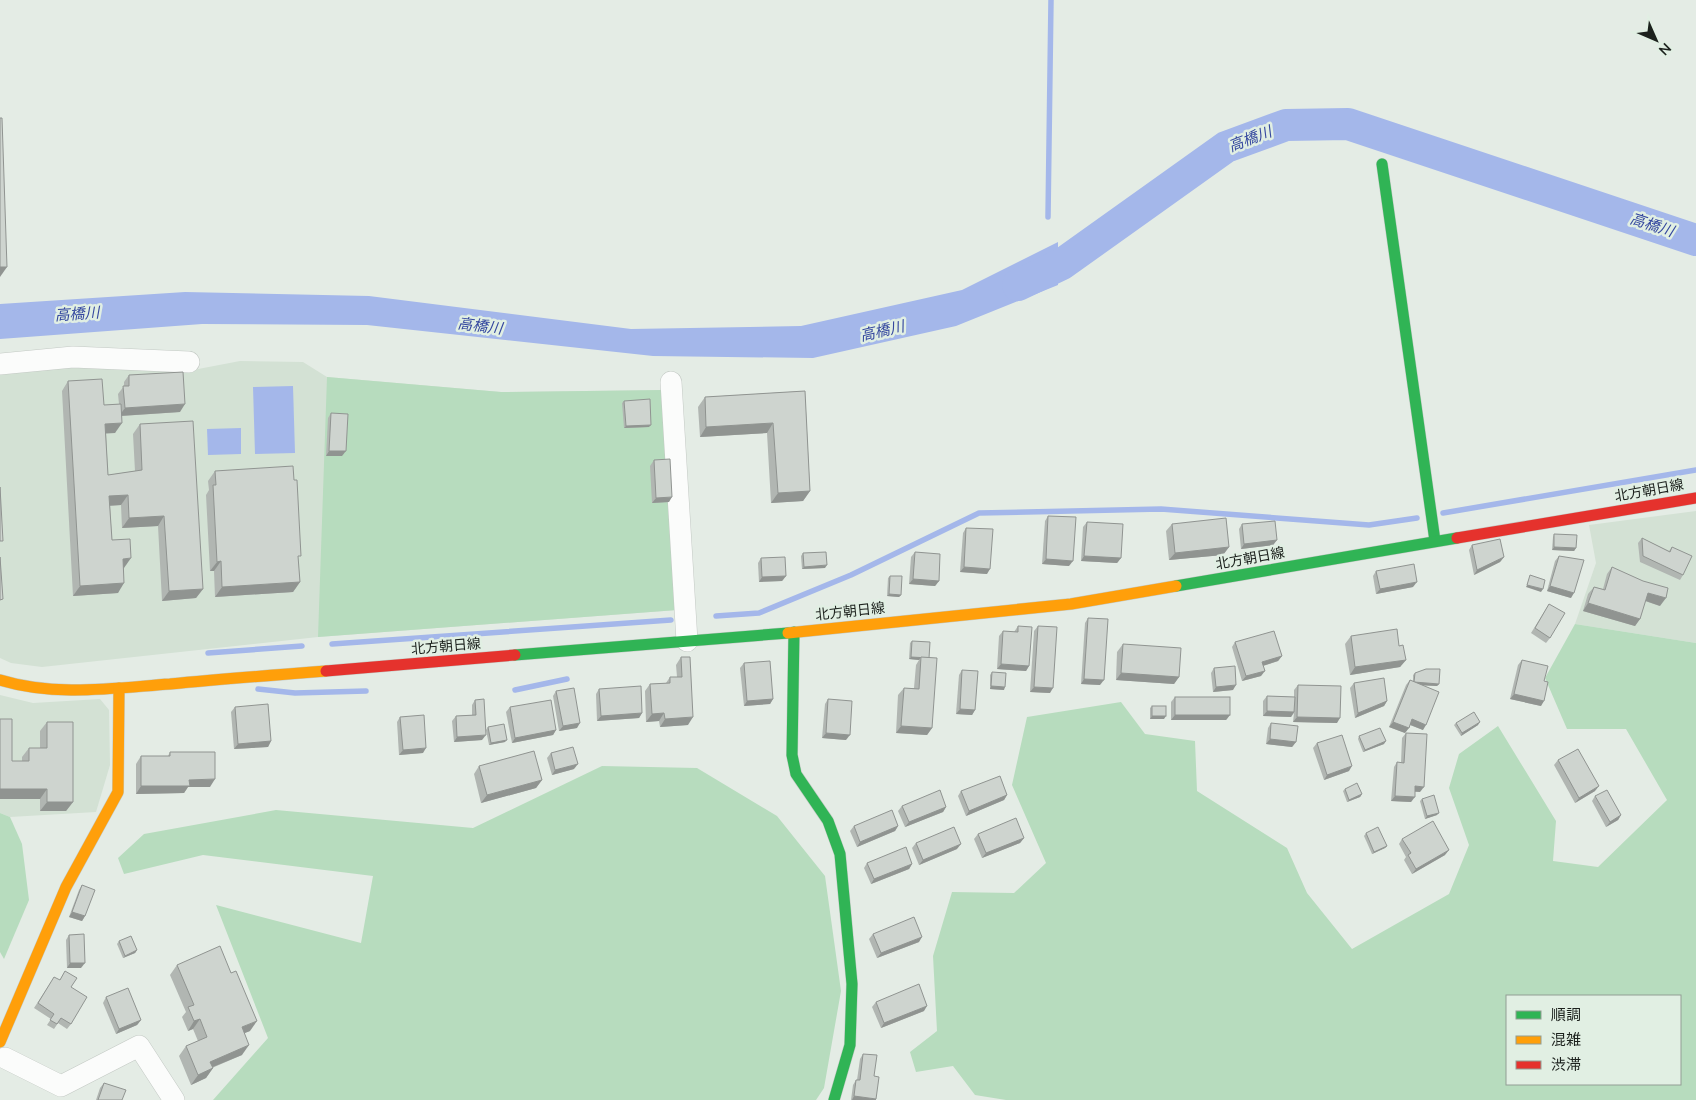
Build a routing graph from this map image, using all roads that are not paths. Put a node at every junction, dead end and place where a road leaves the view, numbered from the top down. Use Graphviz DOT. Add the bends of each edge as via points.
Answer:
graph roads {
  1 [pos="1382,164"];
  2 [pos="189,362"];
  3 [pos="0,364"];
  4 [pos="671,382"];
  5 [pos="1696,498"];
  6 [pos="1435,541"];
  7 [pos="794,632"];
  8 [pos="687,641"];
  9 [pos="0,680"];
  10 [pos="118,688"];
  11 [pos="2,1050"];
  12 [pos="174,1100"];
  13 [pos="834,1100"];
  1 -- 6 [label="main road"];
  2 -- 3 [label="street" via="73,357"];
  4 -- 8 [label="street"];
  5 -- 6 [label="main road, 北方朝日線"];
  6 -- 7 [label="main road, 北方朝日線" via="1071,604"];
  7 -- 8 [label="main road, 北方朝日線"];
  7 -- 13 [label="main road" via="792,755 796,774 828,821 840,854 847,917 852,984 850,1045"];
  8 -- 10 [label="main road, 北方朝日線"];
  9 -- 10 [label="main road, 北方朝日線" via="18,687 53,690"];
  10 -- 11 [label="main road" via="118,792 66,887"];
  11 -- 12 [label="street" via="61,1086 139,1046"];
}
